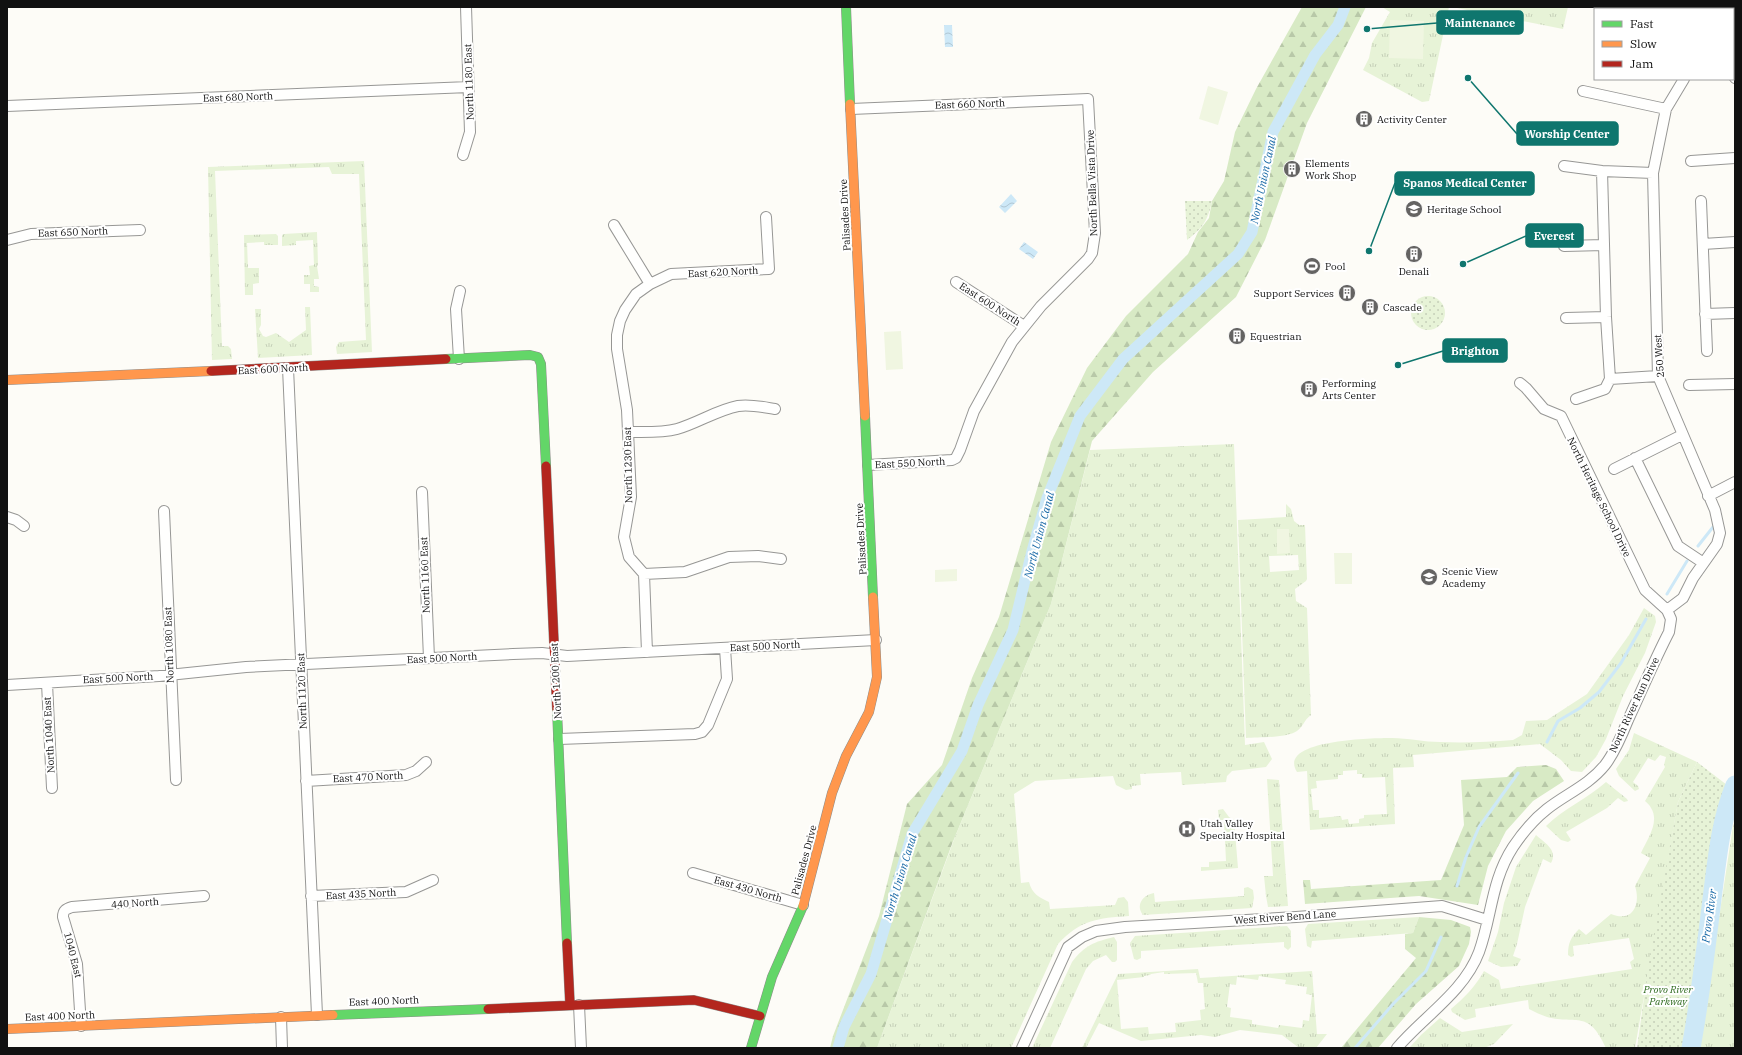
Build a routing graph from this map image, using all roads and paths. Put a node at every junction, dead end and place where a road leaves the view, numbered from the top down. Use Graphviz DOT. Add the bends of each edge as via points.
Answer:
graph roads {
  1 [pos="466,7"];
  2 [pos="846,7"];
  3 [pos="1683,80"];
  4 [pos="469,87"];
  5 [pos="1583,92"];
  6 [pos="1088,99"];
  7 [pos="7,106"];
  8 [pos="851,109"];
  9 [pos="1666,109"];
  10 [pos="463,155"];
  11 [pos="1735,158"];
  12 [pos="1691,161"];
  13 [pos="1564,166"];
  14 [pos="1602,171"];
  15 [pos="1653,173"];
  16 [pos="1702,201"];
  17 [pos="766,217"];
  18 [pos="614,225"];
  19 [pos="140,230"];
  20 [pos="7,240"];
  21 [pos="1735,242"];
  22 [pos="1703,244"];
  23 [pos="1604,245"];
  24 [pos="1564,246"];
  25 [pos="956,282"];
  26 [pos="650,284"];
  27 [pos="460,291"];
  28 [pos="1735,313"];
  29 [pos="1705,314"];
  30 [pos="1606,317"];
  31 [pos="1566,318"];
  32 [pos="1024,326"];
  33 [pos="1707,351"];
  34 [pos="538,357"];
  35 [pos="459,359"];
  36 [pos="288,368"];
  37 [pos="1658,376"];
  38 [pos="1610,379"];
  39 [pos="7,380"];
  40 [pos="1520,383"];
  41 [pos="1735,384"];
  42 [pos="1689,386"];
  43 [pos="1576,399"];
  44 [pos="775,409"];
  45 [pos="628,432"];
  46 [pos="1682,435"];
  47 [pos="1635,458"];
  48 [pos="952,460"];
  49 [pos="868,465"];
  50 [pos="1614,469"];
  51 [pos="1735,482"];
  52 [pos="422,492"];
  53 [pos="1708,496"];
  54 [pos="164,511"];
  55 [pos="7,517"];
  56 [pos="24,526"];
  57 [pos="781,559"];
  58 [pos="1702,562"];
  59 [pos="644,574"];
  60 [pos="1669,614"];
  61 [pos="876,640"];
  62 [pos="726,648"];
  63 [pos="647,652"];
  64 [pos="554,654"];
  65 [pos="429,658"];
  66 [pos="301,664"];
  67 [pos="170,675"];
  68 [pos="47,683"];
  69 [pos="7,685"];
  70 [pos="559,740"];
  71 [pos="426,762"];
  72 [pos="176,780"];
  73 [pos="306,781"];
  74 [pos="52,788"];
  75 [pos="693,873"];
  76 [pos="433,880"];
  77 [pos="204,896"];
  78 [pos="311,896"];
  79 [pos="803,906"];
  80 [pos="66,909"];
  81 [pos="1487,920"];
  82 [pos="575,1005"];
  83 [pos="316,1015"];
  84 [pos="760,1016"];
  85 [pos="281,1017"];
  86 [pos="81,1026"];
  87 [pos="7,1029"];
  88 [pos="282,1048"];
  89 [pos="581,1048"];
  90 [pos="751,1048"];
  91 [pos="1022,1048"];
  92 [pos="1397,1048"];
  1 -- 4 [label="street, North 1180 East"];
  2 -- 8 [label="street, Palisades Drive"];
  3 -- 9 [label="street, 250 West"];
  4 -- 7 [label="street, East 680 North"];
  4 -- 10 [label="street, North 1180 East" via="470,132"];
  5 -- 9 [label="street"];
  6 -- 8 [label="street, East 660 North"];
  6 -- 32 [label="street, North Bella Vista Drive" via="1095,233 1092,253"];
  8 -- 49 [label="street, Palisades Drive"];
  9 -- 15 [label="street, 250 West"];
  11 -- 12 [label="street"];
  13 -- 14 [label="street"];
  14 -- 15 [label="street"];
  14 -- 23 [label="street"];
  15 -- 37 [label="street, 250 West"];
  16 -- 22 [label="street"];
  17 -- 26 [label="street, East 620 North" via="769,270 671,274"];
  18 -- 26 [label="street"];
  19 -- 20 [label="street, East 650 North" via="31,234"];
  21 -- 22 [label="street"];
  22 -- 29 [label="street"];
  23 -- 24 [label="street"];
  23 -- 30 [label="street"];
  25 -- 32 [label="street, East 600 North"];
  26 -- 45 [label="street, North 1230 East" via="631,301 620,321 617,333"];
  27 -- 35 [label="street" via="456,309"];
  28 -- 29 [label="street"];
  29 -- 33 [label="street"];
  30 -- 31 [label="street"];
  30 -- 38 [label="street"];
  32 -- 48 [label="street, North Bella Vista Drive" via="985,390 974,411 960,450"];
  34 -- 35 [label="street, East 600 North" via="530,355"];
  34 -- 64 [label="street, North 1200 East" via="541,371"];
  35 -- 36 [label="street, East 600 North"];
  36 -- 39 [label="street, East 600 North"];
  36 -- 66 [label="street, North 1120 East"];
  37 -- 38 [label="street"];
  37 -- 46 [label="street, 250 West"];
  38 -- 43 [label="street" via="1606,390"];
  40 -- 60 [label="street, North Heritage School Drive" via="1544,409 1561,416 1645,590"];
  41 -- 42 [label="street"];
  44 -- 45 [label="street" via="737,406 678,429"];
  45 -- 59 [label="street, North 1230 East" via="631,497 624,536 625,546 628,557"];
  46 -- 47 [label="street"];
  46 -- 53 [label="street, 250 West"];
  47 -- 50 [label="street"];
  47 -- 58 [label="street" via="1678,546"];
  48 -- 49 [label="street, East 550 North"];
  49 -- 61 [label="street, Palisades Drive"];
  51 -- 53 [label="street"];
  52 -- 65 [label="street, North 1160 East"];
  53 -- 58 [label="street, 250 West" via="1715,510 1720,533 1717,544"];
  54 -- 67 [label="street, North 1080 East"];
  55 -- 56 [label="street"];
  57 -- 59 [label="street" via="735,556 719,559 685,572"];
  58 -- 60 [label="street, 250 West" via="1683,598"];
  59 -- 63 [label="street"];
  60 -- 81 [label="street, North River Run Drive" via="1669,632 1605,765 1590,781 1548,808 1527,826 1503,865"];
  61 -- 62 [label="street, East 500 North"];
  61 -- 79 [label="street, Palisades Drive" via="877,677 874,699 846,756 832,793"];
  62 -- 63 [label="street, East 500 North"];
  62 -- 70 [label="street" via="727,679 708,725 702,732"];
  63 -- 64 [label="street, East 500 North" via="567,656"];
  64 -- 65 [label="street, East 500 North"];
  64 -- 70 [label="street, North 1200 East"];
  65 -- 66 [label="street, East 500 North"];
  66 -- 67 [label="street, East 500 North"];
  66 -- 73 [label="street, North 1120 East"];
  67 -- 68 [label="street, East 500 North"];
  67 -- 72 [label="street, North 1080 East"];
  68 -- 69 [label="street, East 500 North"];
  68 -- 74 [label="street, North 1040 East"];
  70 -- 82 [label="street, North 1200 East"];
  71 -- 73 [label="street, East 470 North" via="416,771 406,775"];
  73 -- 78 [label="street, North 1120 East"];
  75 -- 79 [label="street, East 430 North"];
  76 -- 78 [label="street, East 435 North" via="406,892"];
  77 -- 80 [label="street, 440 North"];
  78 -- 83 [label="street, North 1120 East"];
  79 -- 84 [label="street, Palisades Drive" via="779,959"];
  80 -- 86 [label="street, 1040 East" via="63,917 78,972"];
  81 -- 91 [label="street, West River Bend Lane" via="1442,906 1096,931 1082,937 1068,948"];
  81 -- 92 [label="street, North River Run Drive" via="1479,953 1467,974 1452,993 1410,1032"];
  82 -- 83 [label="street, East 400 North"];
  82 -- 84 [label="street, East 400 North" via="694,1000"];
  82 -- 89 [label="street, North 1200 East"];
  83 -- 85 [label="street, East 400 North"];
  84 -- 90 [label="street, Palisades Drive"];
  85 -- 86 [label="street, East 400 North"];
  85 -- 88 [label="street"];
  86 -- 87 [label="street, East 400 North"];
}
